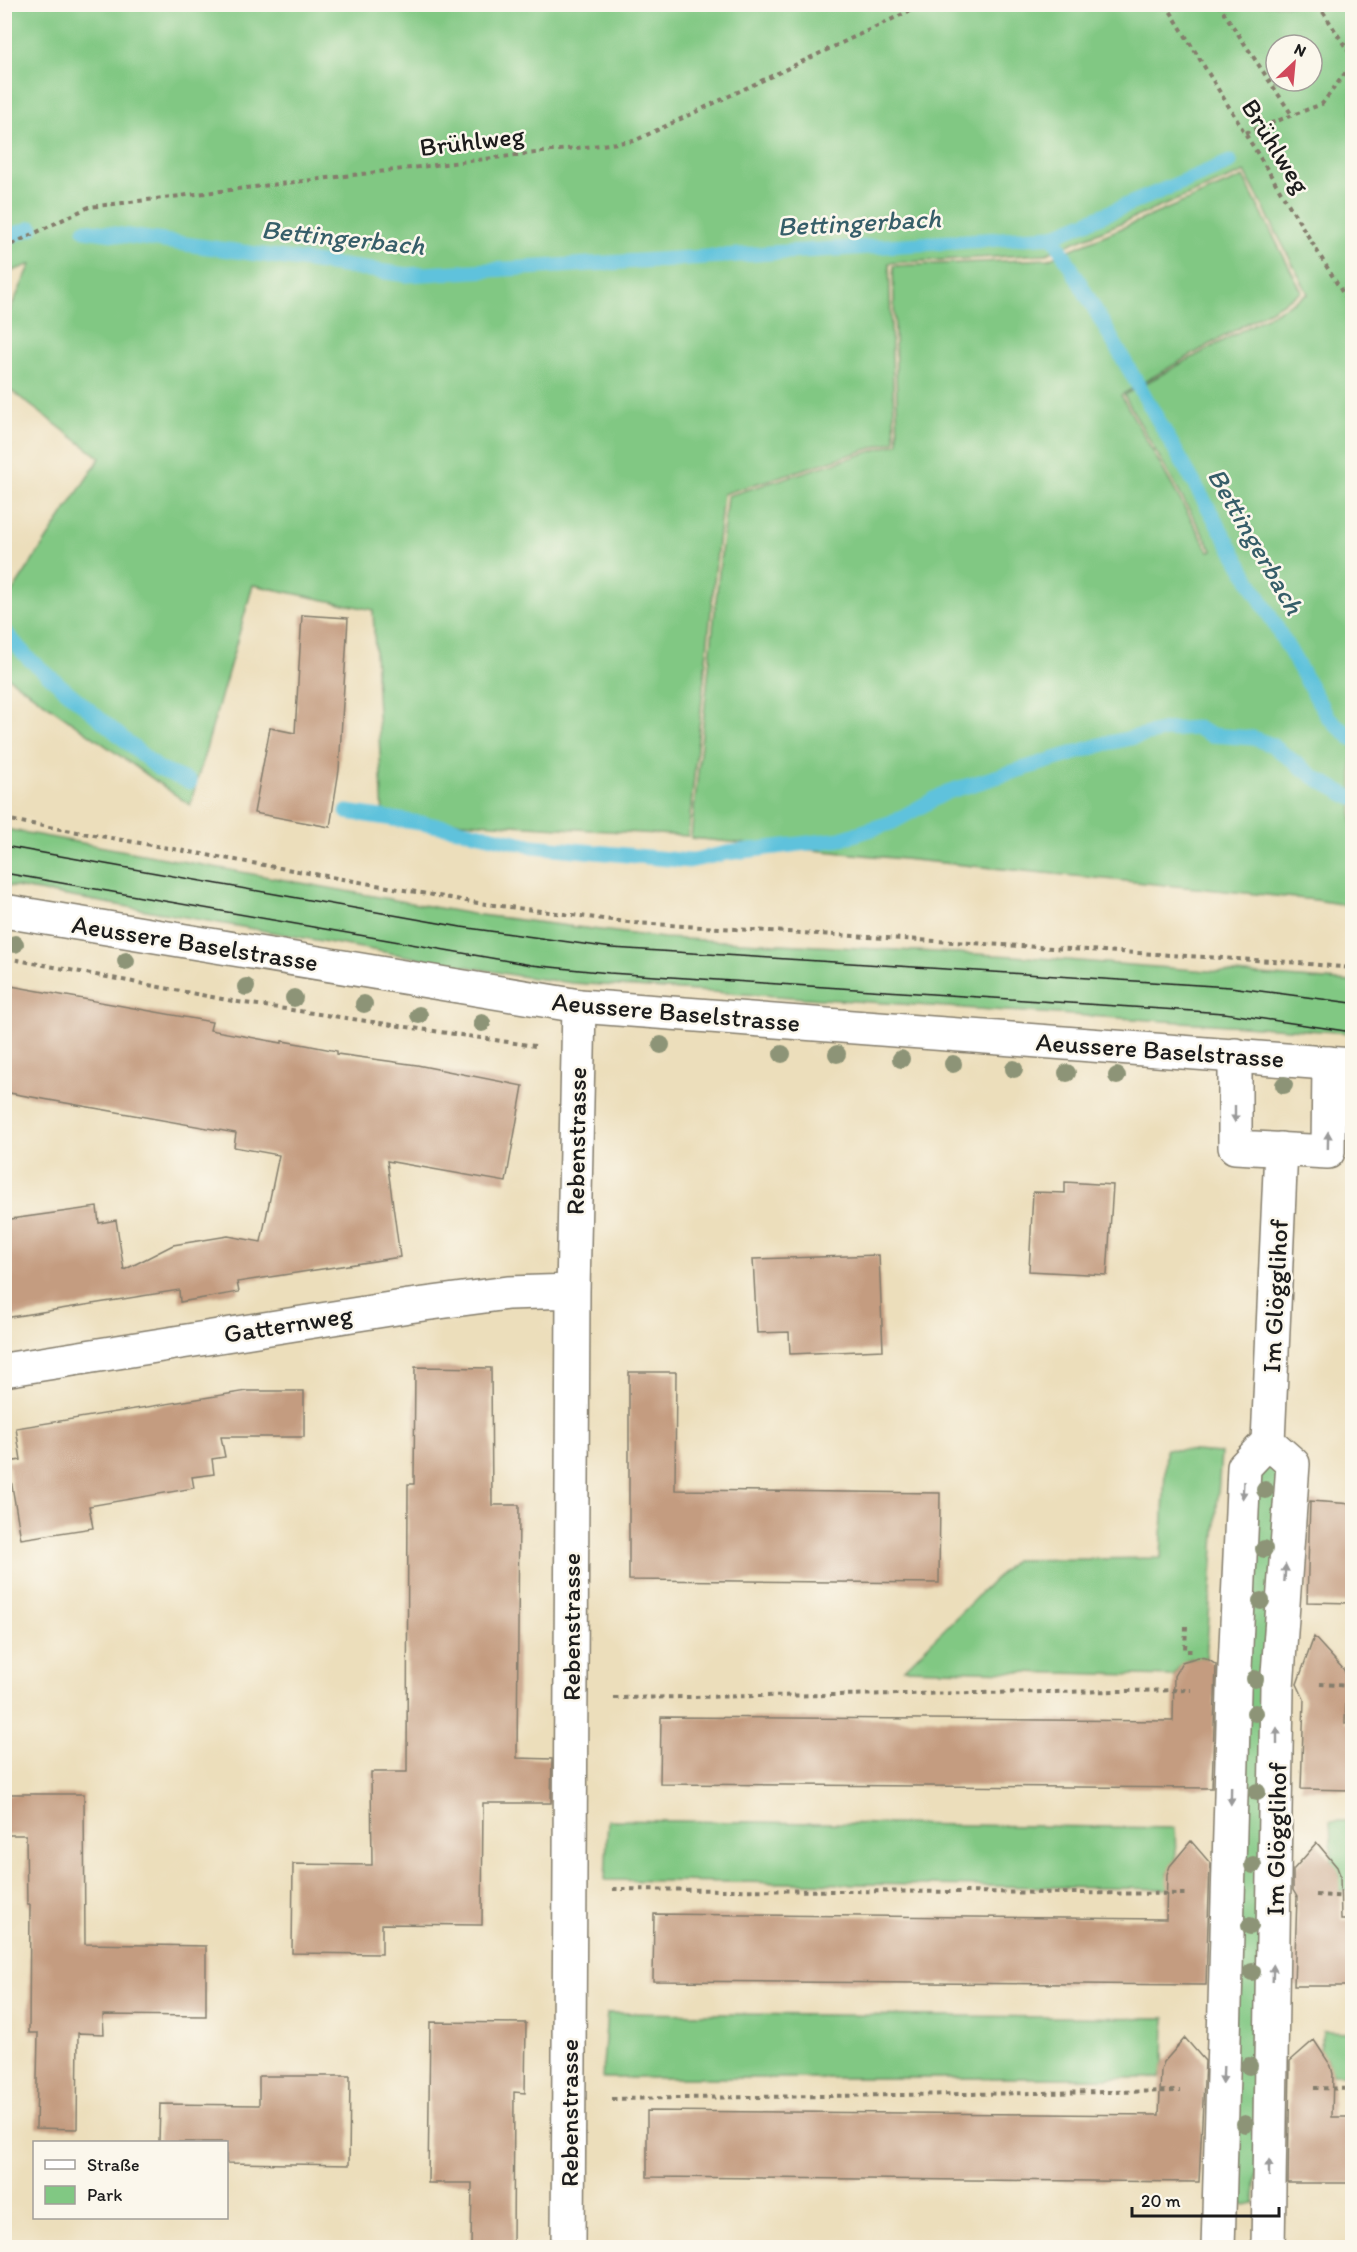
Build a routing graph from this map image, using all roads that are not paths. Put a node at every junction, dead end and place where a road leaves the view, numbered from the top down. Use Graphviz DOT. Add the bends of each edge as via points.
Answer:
graph roads {
  1 [pos="4,911"];
  2 [pos="579,1006"];
  3 [pos="1235,1055"];
  4 [pos="1341,1064"];
  5 [pos="1281,1149"];
  6 [pos="573,1291"];
  7 [pos="4,1371"];
  8 [pos="1268,1442"];
  9 [pos="1281,1632"];
  10 [pos="1236,1633"];
  11 [pos="1276,1828"];
  12 [pos="1230,1830"];
  13 [pos="1225,2026"];
  14 [pos="1272,2027"];
  15 [pos="568,2247"];
  16 [pos="1218,2247"];
  17 [pos="1268,2247"];
  1 -- 2 [label="street, Aeussere Baselstrasse"];
  2 -- 3 [label="street, Aeussere Baselstrasse"];
  2 -- 6 [label="street, Rebenstrasse"];
  3 -- 4 [label="street, Aeussere Baselstrasse"];
  3 -- 5 [label="street, one-way" via="1235,1147"];
  5 -- 4 [label="street, one-way" via="1328,1152"];
  5 -- 8 [label="street, Im Glögglihof"];
  6 -- 7 [label="street, Gatternweg" via="508,1293 409,1306"];
  6 -- 15 [label="street, Rebenstrasse"];
  9 -- 8 [label="street, Im Glögglihof, one-way" via="1293,1464"];
  8 -- 10 [label="street, Im Glögglihof, one-way" via="1244,1467"];
  9 -- 10 [label="street"];
  11 -- 9 [label="street, Im Glögglihof, one-way"];
  10 -- 12 [label="street, Im Glögglihof, one-way"];
  11 -- 12 [label="street"];
  14 -- 11 [label="street, Im Glögglihof, one-way"];
  12 -- 13 [label="street, Im Glögglihof"];
  13 -- 14 [label="street"];
  13 -- 16 [label="street, Im Glögglihof, one-way"];
  17 -- 14 [label="street, Im Glögglihof, one-way"];
}
